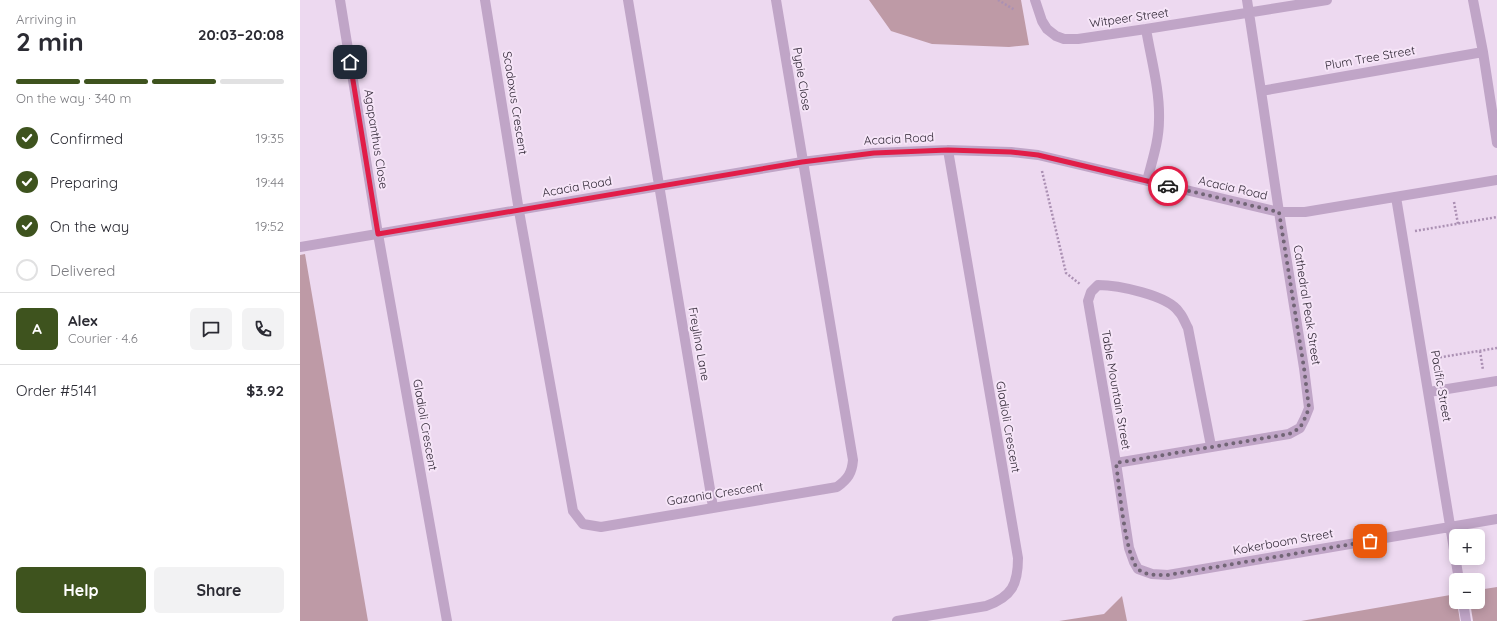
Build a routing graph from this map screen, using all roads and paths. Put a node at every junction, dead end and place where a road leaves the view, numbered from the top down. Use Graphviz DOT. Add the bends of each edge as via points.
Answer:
graph roads {
  1 [pos="340,0"];
  2 [pos="485,0"];
  3 [pos="628,0"];
  4 [pos="776,0"];
  5 [pos="998,0"];
  6 [pos="1036,0"];
  7 [pos="1247,0"];
  8 [pos="1327,0"];
  9 [pos="1473,0"];
  10 [pos="1015,10"];
  11 [pos="1249,13"];
  12 [pos="1146,29"];
  13 [pos="1483,52"];
  14 [pos="1262,91"];
  15 [pos="1497,143"];
  16 [pos="948,150"];
  17 [pos="1038,155"];
  18 [pos="802,162"];
  19 [pos="1497,180"];
  20 [pos="1147,181"];
  21 [pos="659,186"];
  22 [pos="1452,188"];
  23 [pos="1396,197"];
  24 [pos="519,211"];
  25 [pos="1279,212"];
  26 [pos="1497,218"];
  27 [pos="1458,224"];
  28 [pos="1403,233"];
  29 [pos="378,234"];
  30 [pos="300,247"];
  31 [pos="1089,296"];
  32 [pos="1497,348"];
  33 [pos="1480,350"];
  34 [pos="1423,360"];
  35 [pos="1497,381"];
  36 [pos="1486,383"];
  37 [pos="1429,392"];
  38 [pos="1211,446"];
  39 [pos="1116,463"];
  40 [pos="713,507"];
  41 [pos="1497,519"];
  42 [pos="1451,527"];
  43 [pos="1458,573"];
  44 [pos="1168,575"];
  45 [pos="1464,609"];
  46 [pos="446,621"];
  47 [pos="897,621"];
  48 [pos="1466,621"];
  1 -- 29 [label="street, Agapanthus Close"];
  2 -- 24 [label="street, Scadoxus Crescent"];
  3 -- 21 [label="street"];
  4 -- 18 [label="street, Pypie Close"];
  5 -- 10 [label="path"];
  6 -- 12 [label="street, Witpeer Street" via="1046,29 1064,39"];
  7 -- 11 [label="street, Cathedral Peak Street"];
  8 -- 11 [label="street, Witpeer Street"];
  9 -- 13 [label="street"];
  11 -- 12 [label="street, Witpeer Street"];
  11 -- 14 [label="street, Cathedral Peak Street"];
  12 -- 20 [label="street" via="1158,98 1159,120"];
  13 -- 14 [label="street, Plum Tree Street"];
  13 -- 15 [label="street"];
  14 -- 25 [label="street, Cathedral Peak Street"];
  16 -- 17 [label="street, Acacia Road"];
  16 -- 18 [label="street, Acacia Road" via="874,153"];
  16 -- 47 [label="street, Gladioli Crescent" via="1018,558 1018,575 1010,590 995,603"];
  17 -- 20 [label="street, Acacia Road"];
  17 -- 31 [label="path" via="1066,273"];
  18 -- 21 [label="street, Acacia Road"];
  18 -- 40 [label="street, Gazania Crescent" via="853,460 852,472 845,482 837,487"];
  19 -- 22 [label="street, Acacia Road"];
  20 -- 25 [label="street, Acacia Road"];
  21 -- 24 [label="street, Acacia Road"];
  21 -- 40 [label="street, Freylina Lane"];
  22 -- 23 [label="street, Acacia Road"];
  22 -- 27 [label="path"];
  23 -- 25 [label="street, Acacia Road" via="1305,212"];
  23 -- 28 [label="street, Pacific Street"];
  24 -- 29 [label="street, Acacia Road"];
  24 -- 40 [label="street, Gazania Crescent" via="573,511 577,518 584,524 601,527"];
  25 -- 38 [label="street, Cathedral Peak Street" via="1309,408 1300,428 1289,434"];
  26 -- 27 [label="path"];
  27 -- 28 [label="path"];
  28 -- 34 [label="street, Pacific Street"];
  29 -- 30 [label="street, Acacia Road"];
  29 -- 46 [label="street, Gladioli Crescent"];
  31 -- 38 [label="street" via="1098,285 1116,286 1167,301 1179,311 1188,328"];
  31 -- 39 [label="street, Table Mountain Street"];
  32 -- 33 [label="path"];
  33 -- 34 [label="path"];
  33 -- 36 [label="path"];
  34 -- 37 [label="street, Pacific Street"];
  35 -- 36 [label="street"];
  36 -- 37 [label="street"];
  37 -- 42 [label="street, Pacific Street"];
  38 -- 39 [label="street, Cathedral Peak Street"];
  39 -- 44 [label="street, Table Mountain Street" via="1128,548 1134,562 1138,569 1145,573"];
  41 -- 42 [label="street, Kokerboom Street"];
  42 -- 43 [label="street, Pacific Street"];
  42 -- 44 [label="street, Kokerboom Street"];
  45 -- 48 [label="street"];
}
